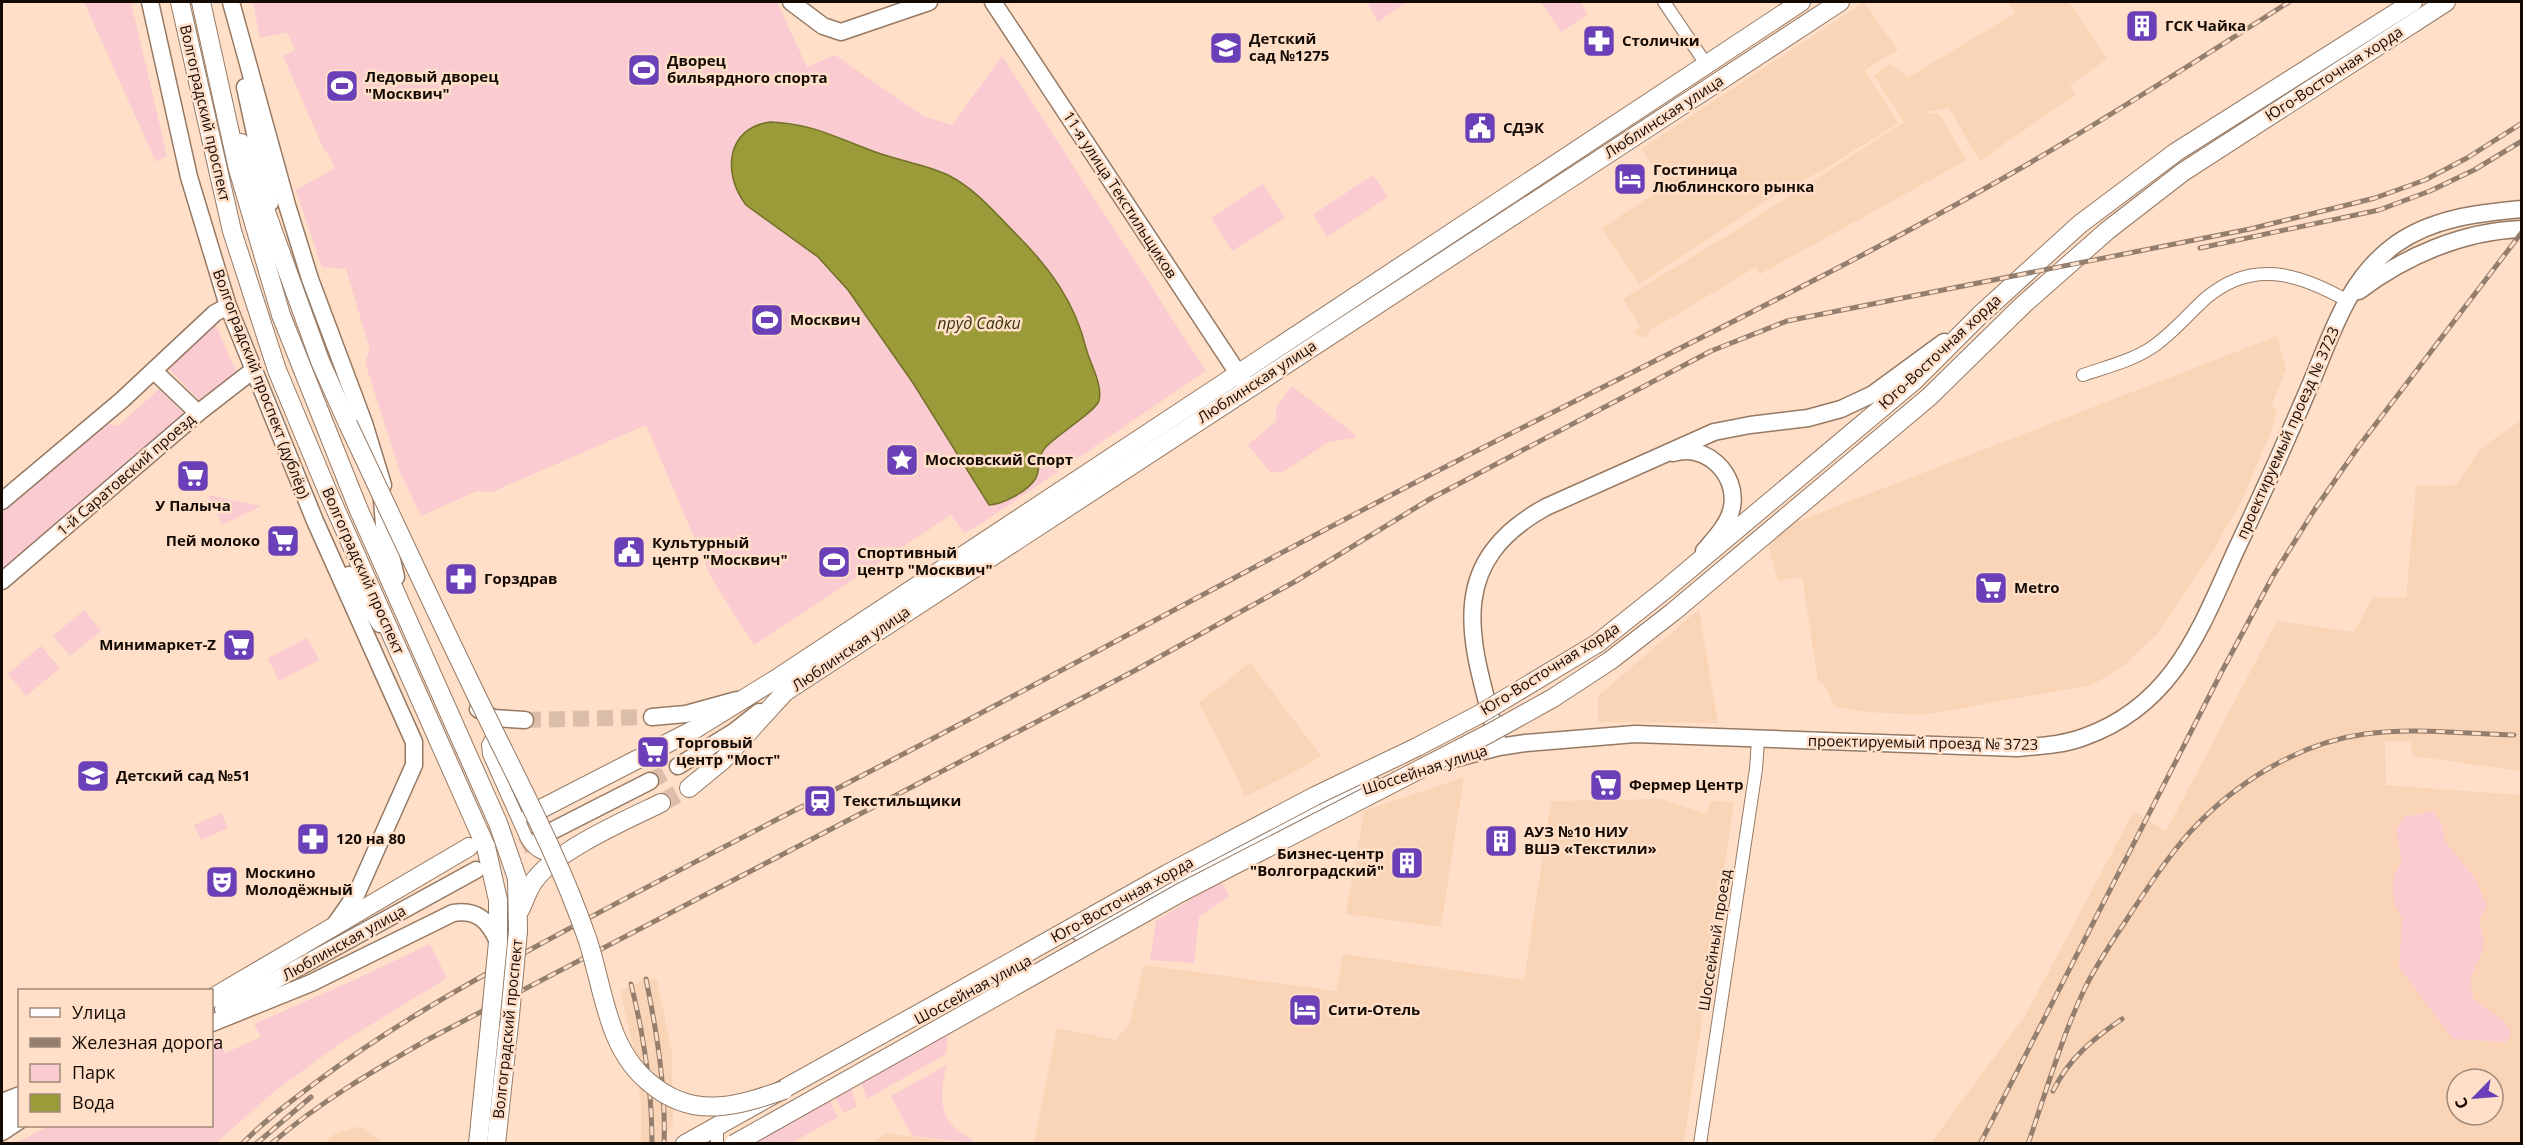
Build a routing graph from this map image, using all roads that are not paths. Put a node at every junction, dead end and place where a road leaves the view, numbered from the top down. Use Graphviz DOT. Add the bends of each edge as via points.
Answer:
graph roads {
  1 [pos="150,2"];
  2 [pos="180,2"];
  3 [pos="201,2"];
  4 [pos="231,2"];
  5 [pos="791,2"];
  6 [pos="929,2"];
  7 [pos="993,2"];
  8 [pos="1664,2"];
  9 [pos="1801,2"];
  10 [pos="1840,2"];
  11 [pos="2413,2"];
  12 [pos="2446,2"];
  13 [pos="236,25"];
  14 [pos="1706,64"];
  15 [pos="219,83"];
  16 [pos="2522,209"];
  17 [pos="2522,229"];
  18 [pos="280,244"];
  19 [pos="2346,300"];
  20 [pos="228,306"];
  21 [pos="1980,315"];
  22 [pos="154,371"];
  23 [pos="252,371"];
  24 [pos="2083,375"];
  25 [pos="1243,381"];
  26 [pos="198,413"];
  27 [pos="1652,460"];
  28 [pos="380,473"];
  29 [pos="2,501"];
  30 [pos="315,521"];
  31 [pos="2,581"];
  32 [pos="1667,588"];
  33 [pos="409,624"];
  34 [pos="401,658"];
  35 [pos="745,698"];
  36 [pos="778,699"];
  37 [pos="652,717"];
  38 [pos="520,720"];
  39 [pos="1758,740"];
  40 [pos="1526,743"];
  41 [pos="666,744"];
  42 [pos="1499,747"];
  43 [pos="638,759"];
  44 [pos="678,766"];
  45 [pos="650,781"];
  46 [pos="689,788"];
  47 [pos="662,803"];
  48 [pos="531,814"];
  49 [pos="540,837"];
  50 [pos="469,847"];
  51 [pos="569,852"];
  52 [pos="476,870"];
  53 [pos="519,912"];
  54 [pos="330,929"];
  55 [pos="498,942"];
  56 [pos="213,997"];
  57 [pos="213,1014"];
  58 [pos="213,1023"];
  59 [pos="784,1090"];
  60 [pos="18,1096"];
  61 [pos="2,1102"];
  62 [pos="18,1104"];
  63 [pos="2,1116"];
  64 [pos="18,1121"];
  65 [pos="2,1132"];
  66 [pos="717,1137"];
  67 [pos="476,1143"];
  68 [pos="496,1143"];
  69 [pos="685,1143"];
  70 [pos="692,1143"];
  71 [pos="734,1143"];
  72 [pos="1700,1143"];
  1 -- 20 [label="main road, Волгоградский проспект (дублёр)" via="189,177"];
  2 -- 34 [label="main road, Волгоградский проспект" via="217,171 258,317 300,428"];
  3 -- 15 [label="main road, Волгоградский проспект"];
  4 -- 13 [label="main road"];
  5 -- 6 [label="main road" via="822,26 841,32"];
  7 -- 25 [label="main road, 11-я улица Текстильщиков"];
  8 -- 14 [label="street"];
  9 -- 14 [label="main road, Люблинская улица"];
  10 -- 25 [label="main road, Люблинская улица"];
  11 -- 21 [label="main road, Юго-Восточная хорда" via="2176,152 2080,224"];
  12 -- 71 [label="main road, Юго-Восточная хорда, bridge" via="2183,172 2108,230 2024,304 1929,397 1611,660 1490,733 1178,894"];
  13 -- 18 [label="main road" via="247,103"];
  13 -- 28 [label="main road" via="287,205"];
  14 -- 25 [label="main road, Люблинская улица"];
  15 -- 18 [label="main road"];
  15 -- 33 [label="main road, Волгоградский проспект" via="242,186 280,315"];
  16 -- 19 [label="main road" via="2463,217 2421,229 2395,244 2369,269"];
  17 -- 19 [label="main road" via="2501,230 2431,249 2396,266"];
  18 -- 59 [label="main road, bridge" via="320,361 348,424 554,850 597,966 610,1023 625,1058 652,1086 704,1107 739,1105"];
  19 -- 24 [label="street" via="2289,275 2259,273 2232,280 2151,348"];
  19 -- 39 [label="main road, проектируемый проезд № 3723" via="2282,453 2191,647 2160,690 2137,708 2083,738 2053,745 2017,748"];
  20 -- 22 [label="main road"];
  20 -- 23 [label="main road, Волгоградский проспект (дублёр)"];
  21 -- 27 [label="main road" via="1873,394 1841,409 1714,432"];
  21 -- 32 [label="main road, Юго-Восточная хорда" via="1915,380"];
  22 -- 26 [label="main road"];
  22 -- 29 [label="main road"];
  23 -- 26 [label="main road, 1-й Саратовский проезд"];
  23 -- 30 [label="main road, Волгоградский проспект (дублёр)"];
  25 -- 35 [label="main road, Люблинская улица"];
  25 -- 36 [label="main road, Люблинская улица"];
  26 -- 31 [label="main road, 1-й Саратовский проезд"];
  27 -- 32 [label="main road" via="1677,451 1701,454 1722,468 1732,490 1730,515 1721,530"];
  27 -- 42 [label="main road" via="1524,519 1490,554 1472,600 1471,629"];
  28 -- 33 [label="main road" via="390,560"];
  28 -- 38 [label="main road" via="396,536 464,690 484,714"];
  30 -- 34 [label="main road, Волгоградский проспект (дублёр)"];
  30 -- 54 [label="main road, Волгоградский проспект (дублёр)" via="412,733 416,750 414,765 357,893"];
  32 -- 59 [label="main road, Юго-Восточная хорда, bridge" via="1598,643 1480,714 1167,874"];
  33 -- 53 [label="main road, Волгоградский проспект" via="503,834 517,878"];
  34 -- 55 [label="main road, Волгоградский проспект" via="486,848 496,891"];
  35 -- 37 [label="main road" via="686,714"];
  35 -- 41 [label="main road, Люблинская улица"];
  36 -- 44 [label="main road, Люблинская улица"];
  36 -- 46 [label="main road" via="723,760"];
  38 -- 51 [label="street" via="503,725 490,737 492,762 530,846 549,855"];
  39 -- 40 [label="main road, проектируемый проезд № 3723" via="1635,734"];
  39 -- 72 [label="street, Шоссейный проезд"];
  40 -- 42 [label="main road, Шоссейная улица"];
  42 -- 66 [label="main road, Шоссейная улица" via="1426,766 1285,825 927,1014"];
  43 -- 48 [label="main road"];
  45 -- 49 [label="main road"];
  47 -- 51 [label="main road"];
  50 -- 54 [label="main road, Люблинская улица"];
  51 -- 53 [label="main road" via="539,875"];
  52 -- 57 [label="main road, Люблинская улица"];
  53 -- 68 [label="main road, Волгоградский проспект, bridge"];
  54 -- 56 [label="main road, Люблинская улица"];
  55 -- 58 [label="main road" via="488,922 479,915 453,913 311,982"];
  55 -- 67 [label="main road, Волгоградский проспект, bridge"];
  59 -- 69 [label="main road, Юго-Восточная хорда, bridge"];
  60 -- 61 [label="main road"];
  62 -- 63 [label="main road"];
  64 -- 65 [label="main road"];
  66 -- 70 [label="main road, Шоссейная улица"];
}
